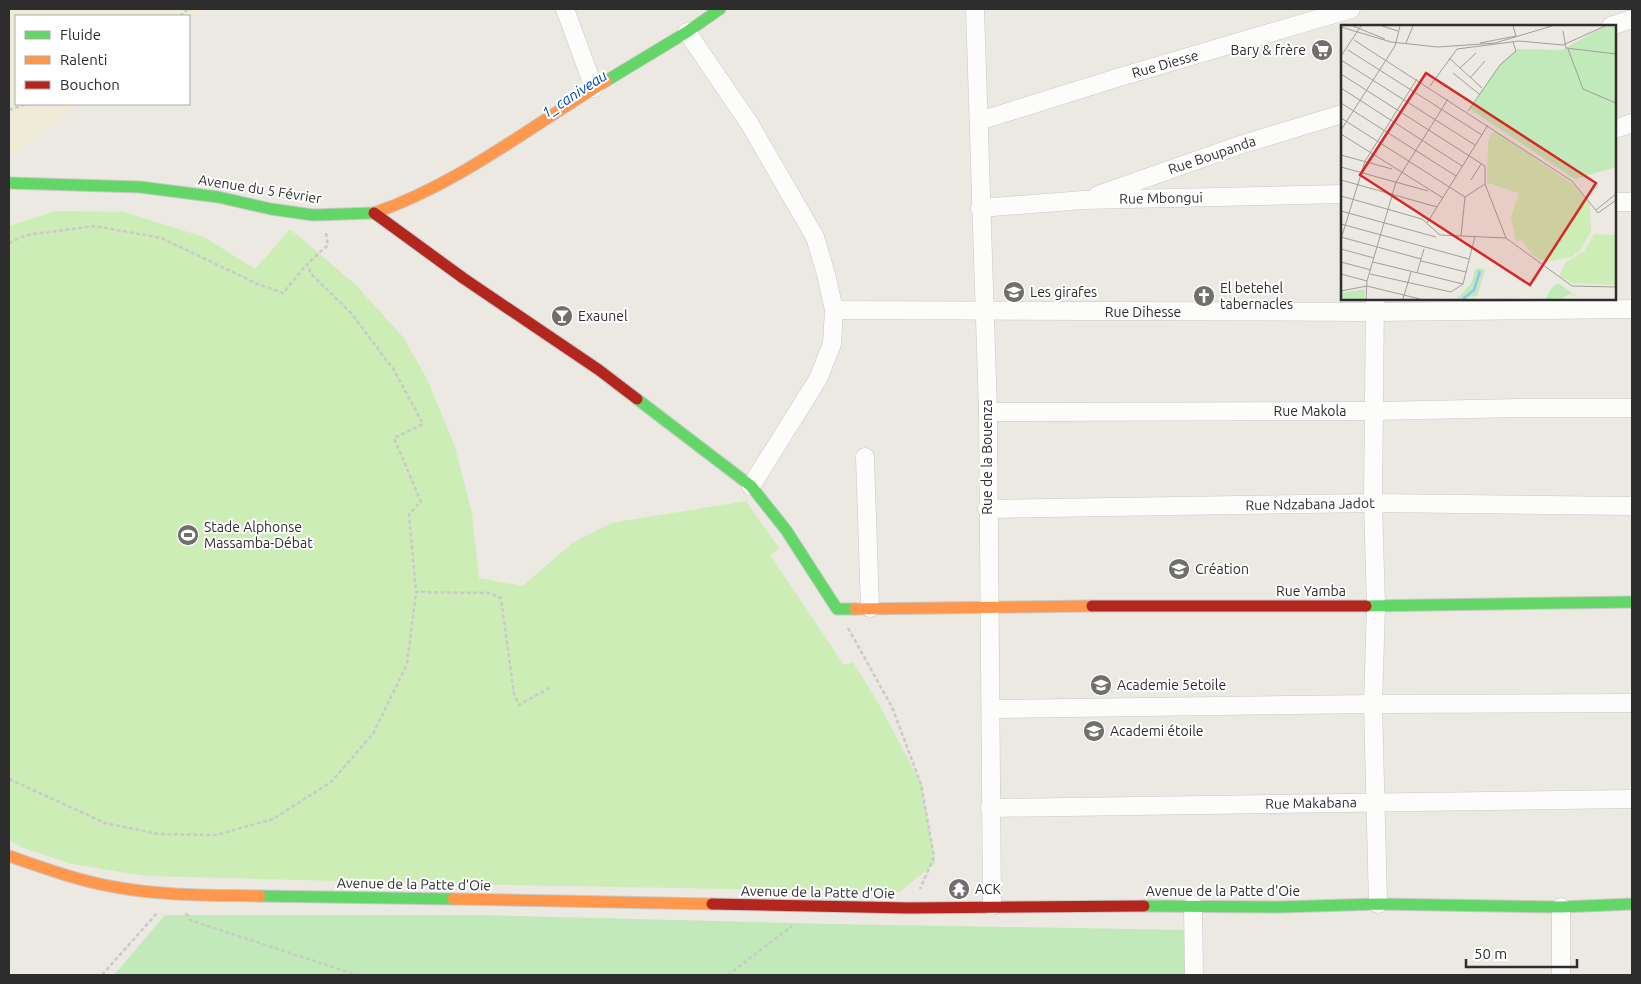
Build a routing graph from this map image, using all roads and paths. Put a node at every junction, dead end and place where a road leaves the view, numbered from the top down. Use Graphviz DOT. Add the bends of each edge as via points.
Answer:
graph roads {
  1 [pos="566,9"];
  2 [pos="720,9"];
  3 [pos="975,9"];
  4 [pos="1343,14"];
  5 [pos="1632,19"];
  6 [pos="1615,25"];
  7 [pos="687,32"];
  8 [pos="594,88"];
  9 [pos="24,105"];
  10 [pos="9,110"];
  11 [pos="1341,114"];
  12 [pos="979,121"];
  13 [pos="1632,123"];
  14 [pos="1616,129"];
  15 [pos="9,182"];
  16 [pos="1341,194"];
  17 [pos="1084,200"];
  18 [pos="1616,202"];
  19 [pos="1632,202"];
  20 [pos="980,208"];
  21 [pos="374,213"];
  22 [pos="324,214"];
  23 [pos="9,242"];
  24 [pos="307,264"];
  25 [pos="1375,305"];
  26 [pos="1632,309"];
  27 [pos="834,310"];
  28 [pos="985,311"];
  29 [pos="1632,408"];
  30 [pos="1374,411"];
  31 [pos="988,412"];
  32 [pos="865,457"];
  33 [pos="751,486"];
  34 [pos="1373,503"];
  35 [pos="1632,506"];
  36 [pos="988,509"];
  37 [pos="416,592"];
  38 [pos="1632,602"];
  39 [pos="990,606"];
  40 [pos="1376,606"];
  41 [pos="870,608"];
  42 [pos="837,609"];
  43 [pos="551,687"];
  44 [pos="1632,703"];
  45 [pos="1374,704"];
  46 [pos="992,709"];
  47 [pos="9,779"];
  48 [pos="1632,799"];
  49 [pos="1377,802"];
  50 [pos="990,808"];
  51 [pos="9,856"];
  52 [pos="174,894"];
  53 [pos="1378,904"];
  54 [pos="1632,904"];
  55 [pos="1193,905"];
  56 [pos="992,906"];
  57 [pos="1561,907"];
  58 [pos="909,908"];
  59 [pos="797,922"];
  60 [pos="102,975"];
  61 [pos="357,975"];
  62 [pos="728,975"];
  63 [pos="1194,975"];
  64 [pos="1561,975"];
  1 -- 8 [label="street"];
  2 -- 7 [label="street, Avenue du 5 Février"];
  3 -- 12 [label="street, Rue de la Bouenza"];
  4 -- 12 [label="street, Rue Diesse"];
  5 -- 6 [label="street"];
  7 -- 8 [label="street, Avenue du 5 Février"];
  7 -- 27 [label="street" via="749,123 815,237"];
  8 -- 21 [label="street, Avenue du 5 Février" via="445,182"];
  9 -- 10 [label="path"];
  11 -- 17 [label="street, Rue Boupanda" via="1240,144"];
  12 -- 20 [label="street, Rue de la Bouenza"];
  13 -- 14 [label="street"];
  15 -- 22 [label="street, Avenue du 5 Février" via="140,187 218,197 312,215"];
  16 -- 17 [label="street, Rue Mbongui"];
  17 -- 20 [label="street, Rue Mbongui"];
  18 -- 19 [label="street"];
  20 -- 28 [label="street, Rue de la Bouenza"];
  21 -- 22 [label="street, Avenue du 5 Février"];
  21 -- 33 [label="street" via="599,370"];
  22 -- 24 [label="path" via="328,245"];
  23 -- 24 [label="path" via="26,235 95,226 161,238 283,293"];
  24 -- 37 [label="path" via="311,274 351,313 394,370 423,424 394,438 422,502 409,514"];
  25 -- 26 [label="street, Rue Dihesse"];
  25 -- 28 [label="street, Rue Dihesse"];
  25 -- 30 [label="street"];
  27 -- 28 [label="street, Rue Dihesse"];
  27 -- 33 [label="street" via="832,344 818,379"];
  28 -- 31 [label="street, Rue de la Bouenza"];
  29 -- 30 [label="street, Rue Makola"];
  30 -- 31 [label="street, Rue Makola"];
  30 -- 34 [label="street"];
  31 -- 36 [label="street, Rue de la Bouenza"];
  32 -- 41 [label="street"];
  33 -- 42 [label="street" via="786,530"];
  34 -- 35 [label="street, Rue Ndzabana Jadot"];
  34 -- 36 [label="street, Rue Ndzabana Jadot"];
  34 -- 40 [label="street"];
  36 -- 39 [label="street, Rue de la Bouenza"];
  37 -- 43 [label="path" via="490,594 501,598 514,694 519,705"];
  37 -- 47 [label="path" via="407,664 373,734 331,782 273,819 216,835 158,834 105,823"];
  38 -- 40 [label="street, Rue Yamba"];
  39 -- 40 [label="street, Rue Yamba"];
  39 -- 41 [label="street, Rue Yamba"];
  39 -- 46 [label="street, Rue de la Bouenza"];
  40 -- 45 [label="street"];
  41 -- 42 [label="street, Rue Yamba"];
  42 -- 58 [label="path" via="892,707 921,784 934,857"];
  44 -- 45 [label="street"];
  45 -- 46 [label="street"];
  45 -- 49 [label="street"];
  46 -- 50 [label="street, Rue de la Bouenza"];
  48 -- 49 [label="street, Rue Makabana"];
  49 -- 50 [label="street, Rue Makabana"];
  49 -- 53 [label="street"];
  50 -- 56 [label="street, Rue de la Bouenza"];
  51 -- 52 [label="street, Avenue de la Patte d'Oie" via="50,871 114,887"];
  52 -- 58 [label="street, Avenue de la Patte d'Oie"];
  52 -- 60 [label="path"];
  52 -- 61 [label="path" via="190,920"];
  53 -- 55 [label="street, Avenue de la Patte d'Oie"];
  53 -- 57 [label="street, Avenue de la Patte d'Oie"];
  54 -- 57 [label="street, Avenue de la Patte d'Oie"];
  55 -- 56 [label="street, Avenue de la Patte d'Oie"];
  55 -- 63 [label="street"];
  56 -- 58 [label="street, Avenue de la Patte d'Oie"];
  57 -- 64 [label="street"];
  59 -- 62 [label="path"];
}
